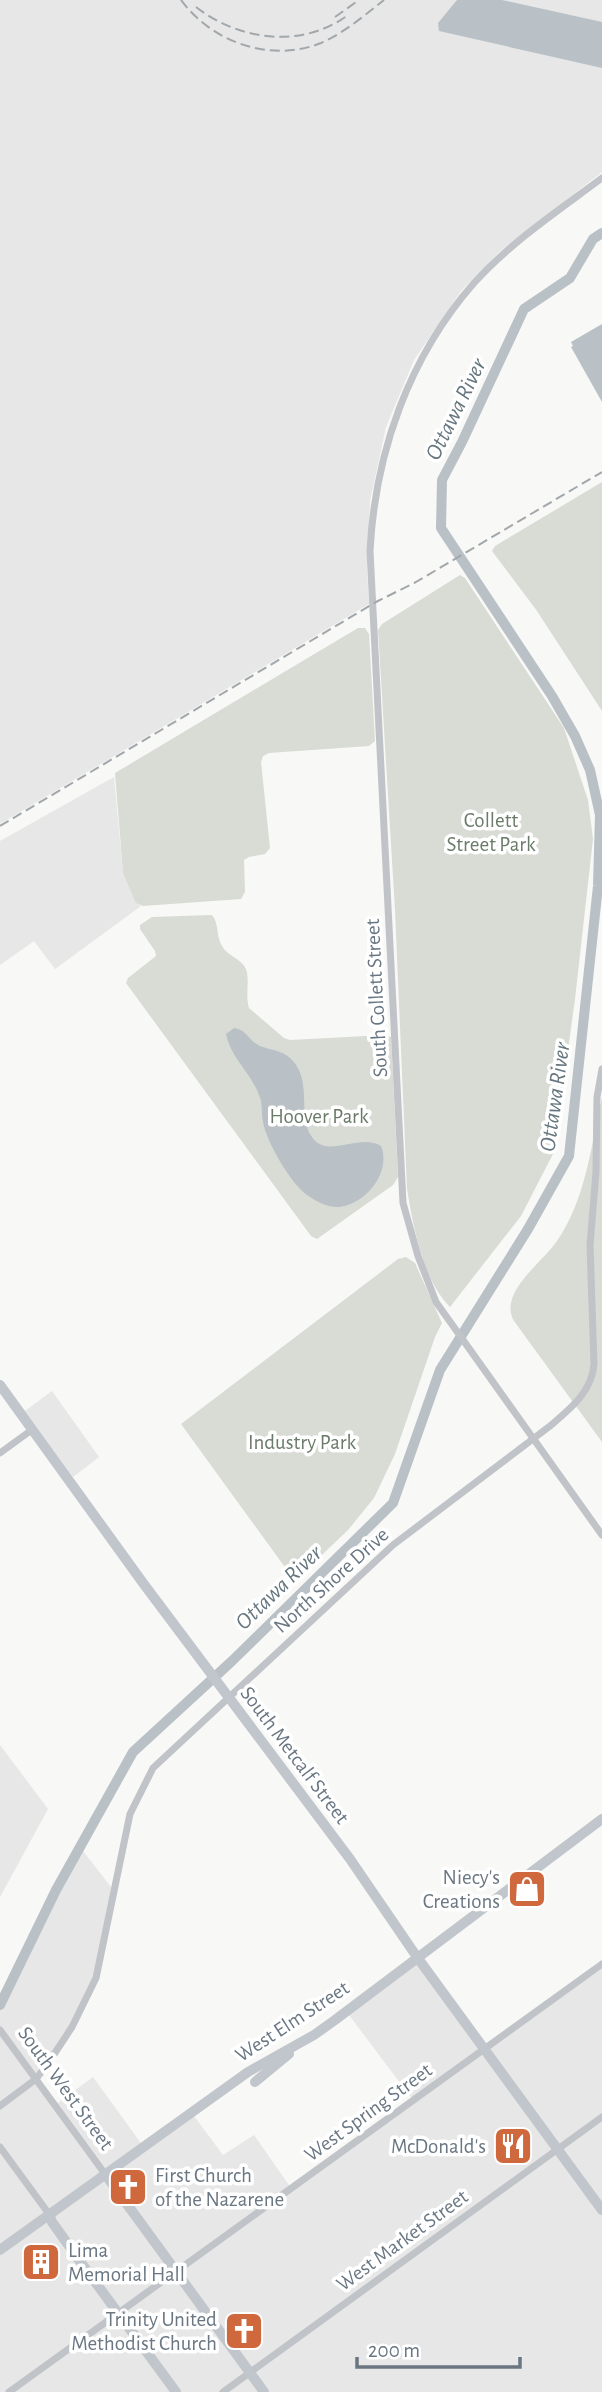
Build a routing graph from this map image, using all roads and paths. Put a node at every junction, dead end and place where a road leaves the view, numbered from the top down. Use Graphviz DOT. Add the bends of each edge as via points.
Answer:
graph roads {
  1 [pos="602,178"];
  2 [pos="602,1069"];
  3 [pos="0,1385"];
  4 [pos="33,1429"];
  5 [pos="533,1438"];
  6 [pos="0,1453"];
  7 [pos="602,1535"];
  8 [pos="229,1698"];
  9 [pos="602,1819"];
  10 [pos="416,1957"];
  11 [pos="602,1964"];
  12 [pos="1,2031"];
  13 [pos="298,2044"];
  14 [pos="484,2049"];
  15 [pos="36,2079"];
  16 [pos="255,2082"];
  17 [pos="0,2106"];
  18 [pos="602,2117"];
  19 [pos="0,2147"];
  20 [pos="557,2150"];
  21 [pos="105,2174"];
  22 [pos="602,2210"];
  23 [pos="49,2214"];
  24 [pos="0,2250"];
  25 [pos="176,2272"];
  26 [pos="119,2313"];
  27 [pos="250,2372"];
  28 [pos="9,2392"];
  29 [pos="176,2392"];
  30 [pos="223,2392"];
  31 [pos="264,2392"];
  1 -- 5 [label="street, South Collett Street" via="522,238 474,283 431,342 395,417 376,492 370,551 401,1187 429,1287"];
  2 -- 5 [label="street, North Shore Drive" via="590,1245 593,1372 577,1402"];
  3 -- 4 [label="main road, South Metcalf Street"];
  4 -- 6 [label="street"];
  4 -- 8 [label="main road, South Metcalf Street"];
  5 -- 7 [label="street, South Collett Street"];
  5 -- 8 [label="street, North Shore Drive" via="393,1545"];
  8 -- 10 [label="main road, South Metcalf Street"];
  8 -- 15 [label="street, North Shore Drive" via="153,1768 141,1789 130,1814 96,1978 72,2027"];
  9 -- 10 [label="main road, West Elm Street"];
  10 -- 13 [label="main road, West Elm Street"];
  10 -- 14 [label="main road, South Metcalf Street"];
  11 -- 14 [label="street, West Spring Street"];
  12 -- 15 [label="street, South West Street"];
  13 -- 16 [label="main road"];
  13 -- 21 [label="main road, West Elm Street" via="247,2072"];
  14 -- 20 [label="main road, South Metcalf Street"];
  14 -- 25 [label="street, West Spring Street"];
  15 -- 17 [label="street, North Shore Drive"];
  15 -- 21 [label="street, South West Street"];
  18 -- 20 [label="street, West Market Street"];
  19 -- 23 [label="street"];
  20 -- 22 [label="main road, South Metcalf Street"];
  20 -- 27 [label="street, West Market Street"];
  21 -- 23 [label="main road, West Elm Street"];
  21 -- 25 [label="main road, South West Street"];
  23 -- 24 [label="main road, West Elm Street"];
  23 -- 26 [label="main road"];
  25 -- 26 [label="street, West Spring Street"];
  25 -- 27 [label="main road, South West Street"];
  26 -- 28 [label="street, West Spring Street"];
  26 -- 29 [label="main road"];
  27 -- 30 [label="street, West Market Street"];
  27 -- 31 [label="main road, South West Street"];
}
